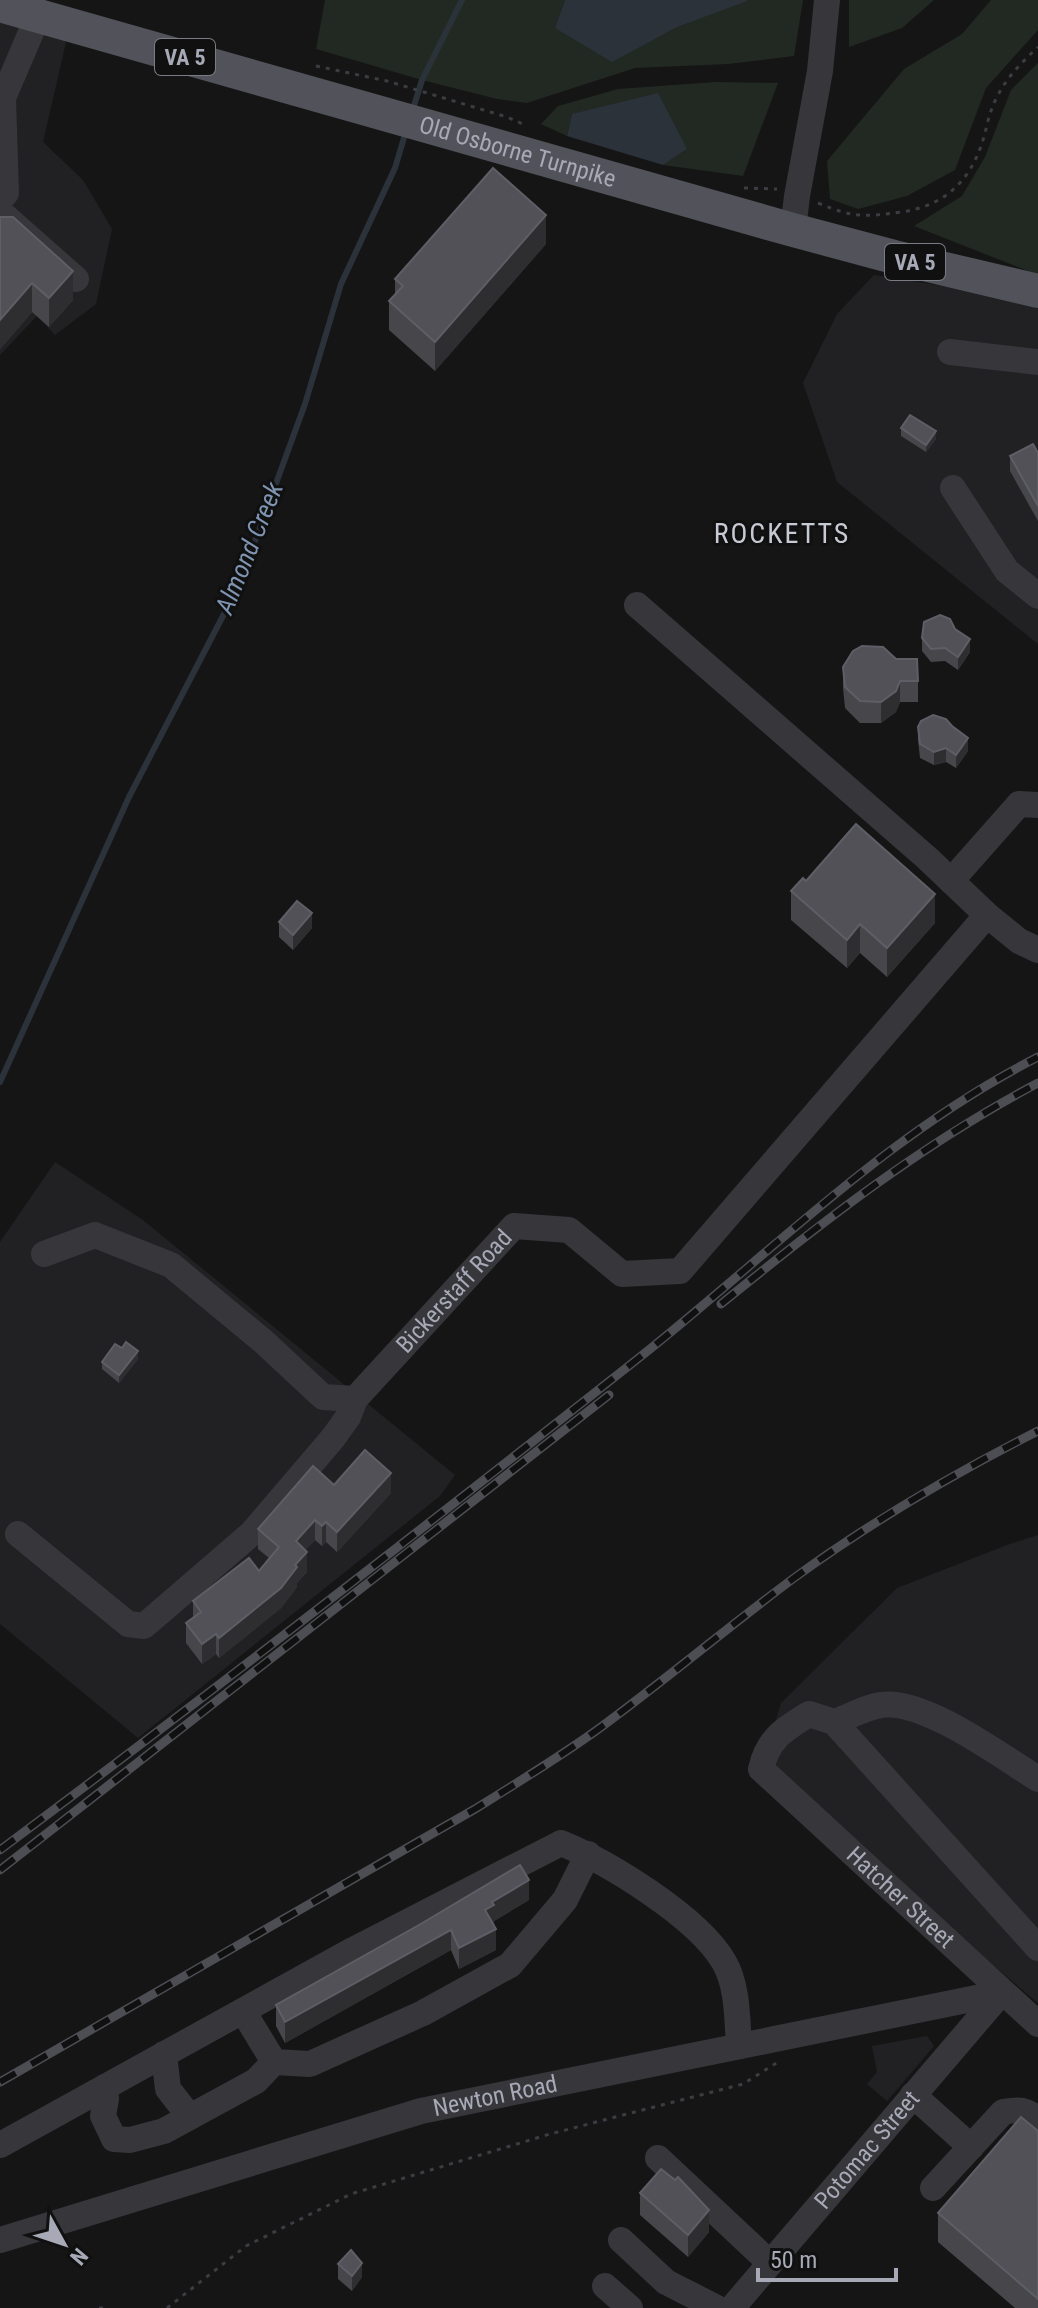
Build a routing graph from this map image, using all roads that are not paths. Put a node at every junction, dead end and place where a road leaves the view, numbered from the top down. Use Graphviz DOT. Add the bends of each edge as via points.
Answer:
graph roads {
  1 [pos="827,0"];
  2 [pos="0,5"];
  3 [pos="38,16"];
  4 [pos="0,199"];
  5 [pos="0,212"];
  6 [pos="793,230"];
  7 [pos="76,279"];
  8 [pos="1038,291"];
  9 [pos="950,352"];
  10 [pos="1038,362"];
  11 [pos="953,488"];
  12 [pos="1038,596"];
  13 [pos="637,605"];
  14 [pos="1038,805"];
  15 [pos="951,881"];
  16 [pos="987,915"];
  17 [pos="1038,950"];
  18 [pos="44,1254"];
  19 [pos="355,1399"];
  20 [pos="18,1534"];
  21 [pos="834,1722"];
  22 [pos="1038,1779"];
  23 [pos="588,1854"];
  24 [pos="1038,1948"];
  25 [pos="1001,1993"];
  26 [pos="243,2011"];
  27 [pos="1038,2024"];
  28 [pos="739,2046"];
  29 [pos="164,2054"];
  30 [pos="274,2062"];
  31 [pos="105,2087"];
  32 [pos="913,2095"];
  33 [pos="190,2117"];
  34 [pos="1038,2120"];
  35 [pos="0,2145"];
  36 [pos="971,2147"];
  37 [pos="658,2158"];
  38 [pos="933,2188"];
  39 [pos="0,2240"];
  40 [pos="621,2240"];
  41 [pos="770,2263"];
  42 [pos="605,2286"];
  43 [pos="630,2308"];
  44 [pos="717,2308"];
  45 [pos="732,2308"];
  1 -- 6 [label="street"];
  2 -- 3 [label="main road, Old Osborne Turnpike / VA 5"];
  3 -- 4 [label="street" via="3,98 6,193"];
  3 -- 6 [label="main road, Old Osborne Turnpike / VA 5" via="378,95 464,137"];
  5 -- 7 [label="street"];
  6 -- 8 [label="main road, Old Osborne Turnpike / VA 5"];
  9 -- 10 [label="street"];
  11 -- 12 [label="street" via="1007,571"];
  13 -- 15 [label="street"];
  14 -- 15 [label="street" via="1019,804"];
  15 -- 16 [label="street"];
  16 -- 17 [label="street"];
  16 -- 19 [label="street, Bickerstaff Road" via="680,1271 622,1274 569,1230 514,1226"];
  18 -- 19 [label="street" via="95,1235 171,1265 323,1397"];
  19 -- 20 [label="street" via="333,1438 252,1533 144,1626 128,1624"];
  21 -- 22 [label="street" via="880,1705 905,1704"];
  21 -- 24 [label="street"];
  21 -- 25 [label="street, Hatcher Street" via="809,1714 798,1721 766,1750 761,1769"];
  23 -- 26 [label="street" via="561,1843"];
  23 -- 28 [label="street" via="649,1891 724,1961 736,2005"];
  23 -- 30 [label="street" via="565,1900 510,1965 423,2013 310,2064"];
  25 -- 27 [label="street, Hatcher Street"];
  25 -- 28 [label="street, Newton Road"];
  25 -- 32 [label="street, Potomac Street"];
  26 -- 29 [label="street"];
  26 -- 30 [label="street"];
  28 -- 39 [label="street, Newton Road" via="421,2111"];
  29 -- 31 [label="street"];
  29 -- 33 [label="street" via="168,2089"];
  30 -- 33 [label="street" via="256,2081"];
  31 -- 33 [label="street" via="103,2116 114,2139 164,2131"];
  31 -- 35 [label="street"];
  32 -- 36 [label="street"];
  32 -- 41 [label="street, Potomac Street"];
  34 -- 36 [label="street" via="1019,2109 1003,2112"];
  36 -- 38 [label="street"];
  37 -- 41 [label="street"];
  40 -- 44 [label="street" via="666,2282"];
  41 -- 45 [label="street, Potomac Street"];
  42 -- 43 [label="street"];
}
